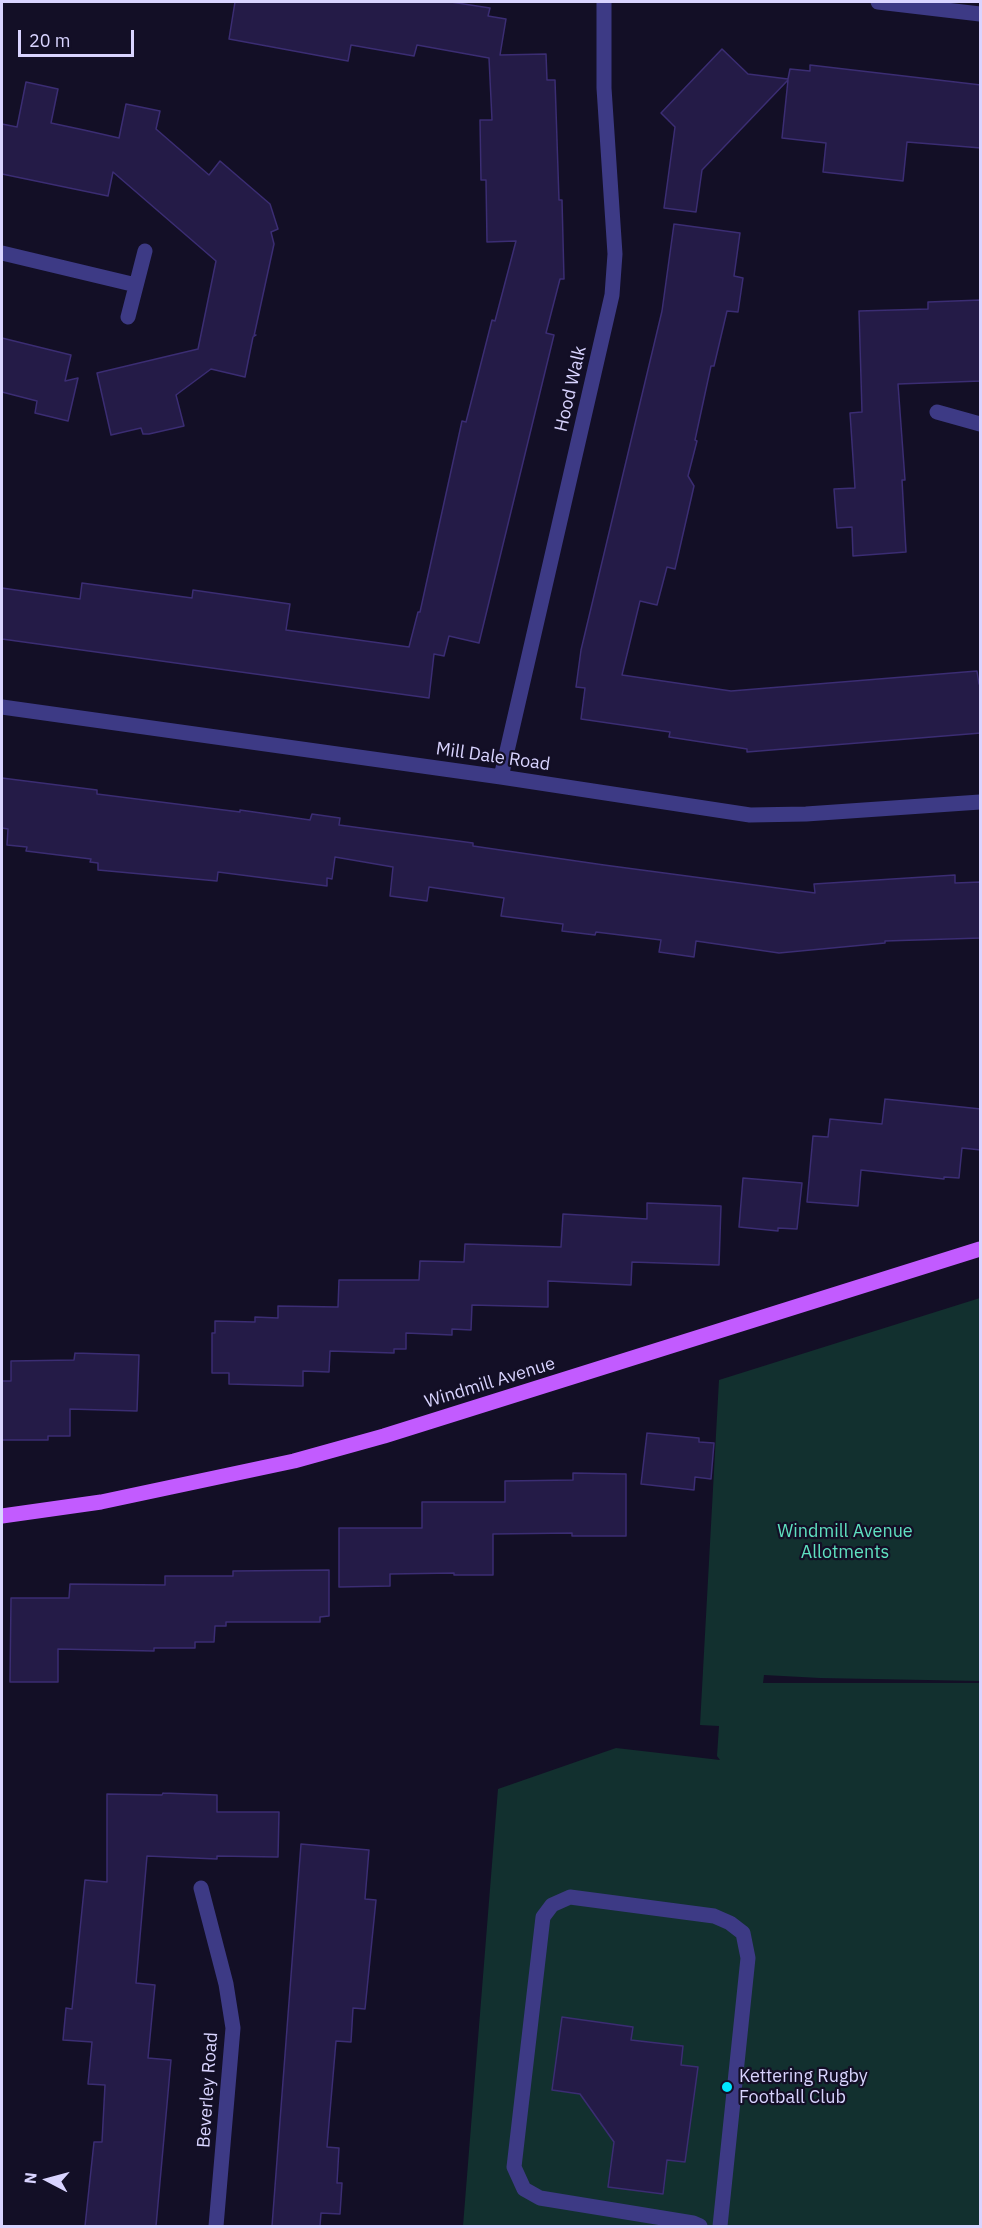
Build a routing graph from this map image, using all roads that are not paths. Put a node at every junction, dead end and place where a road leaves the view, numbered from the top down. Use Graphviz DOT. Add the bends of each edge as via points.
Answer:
graph roads {
  1 [pos="604,2"];
  2 [pos="878,2"];
  3 [pos="981,14"];
  4 [pos="145,251"];
  5 [pos="2,253"];
  6 [pos="136,285"];
  7 [pos="128,317"];
  8 [pos="936,412"];
  9 [pos="981,424"];
  10 [pos="2,707"];
  11 [pos="501,777"];
  12 [pos="981,802"];
  13 [pos="981,1249"];
  14 [pos="2,1516"];
  15 [pos="201,1888"];
  16 [pos="216,2226"];
  17 [pos="700,2226"];
  18 [pos="720,2226"];
  1 -- 11 [label="street, Hood Walk" via="604,88 615,254 612,295"];
  2 -- 3 [label="street"];
  4 -- 6 [label="street"];
  5 -- 6 [label="street"];
  6 -- 7 [label="street"];
  8 -- 9 [label="street"];
  10 -- 11 [label="street, Mill Dale Road"];
  11 -- 12 [label="street, Mill Dale Road" via="750,815"];
  13 -- 14 [label="main road, Windmill Avenue" via="306,1458 101,1502"];
  15 -- 16 [label="street, Beverley Road" via="233,2028"];
  17 -- 18 [label="street" via="540,2198 524,2189 514,2167 543,1917 552,1905 570,1897 714,1916 743,1933 748,1958"];
}
